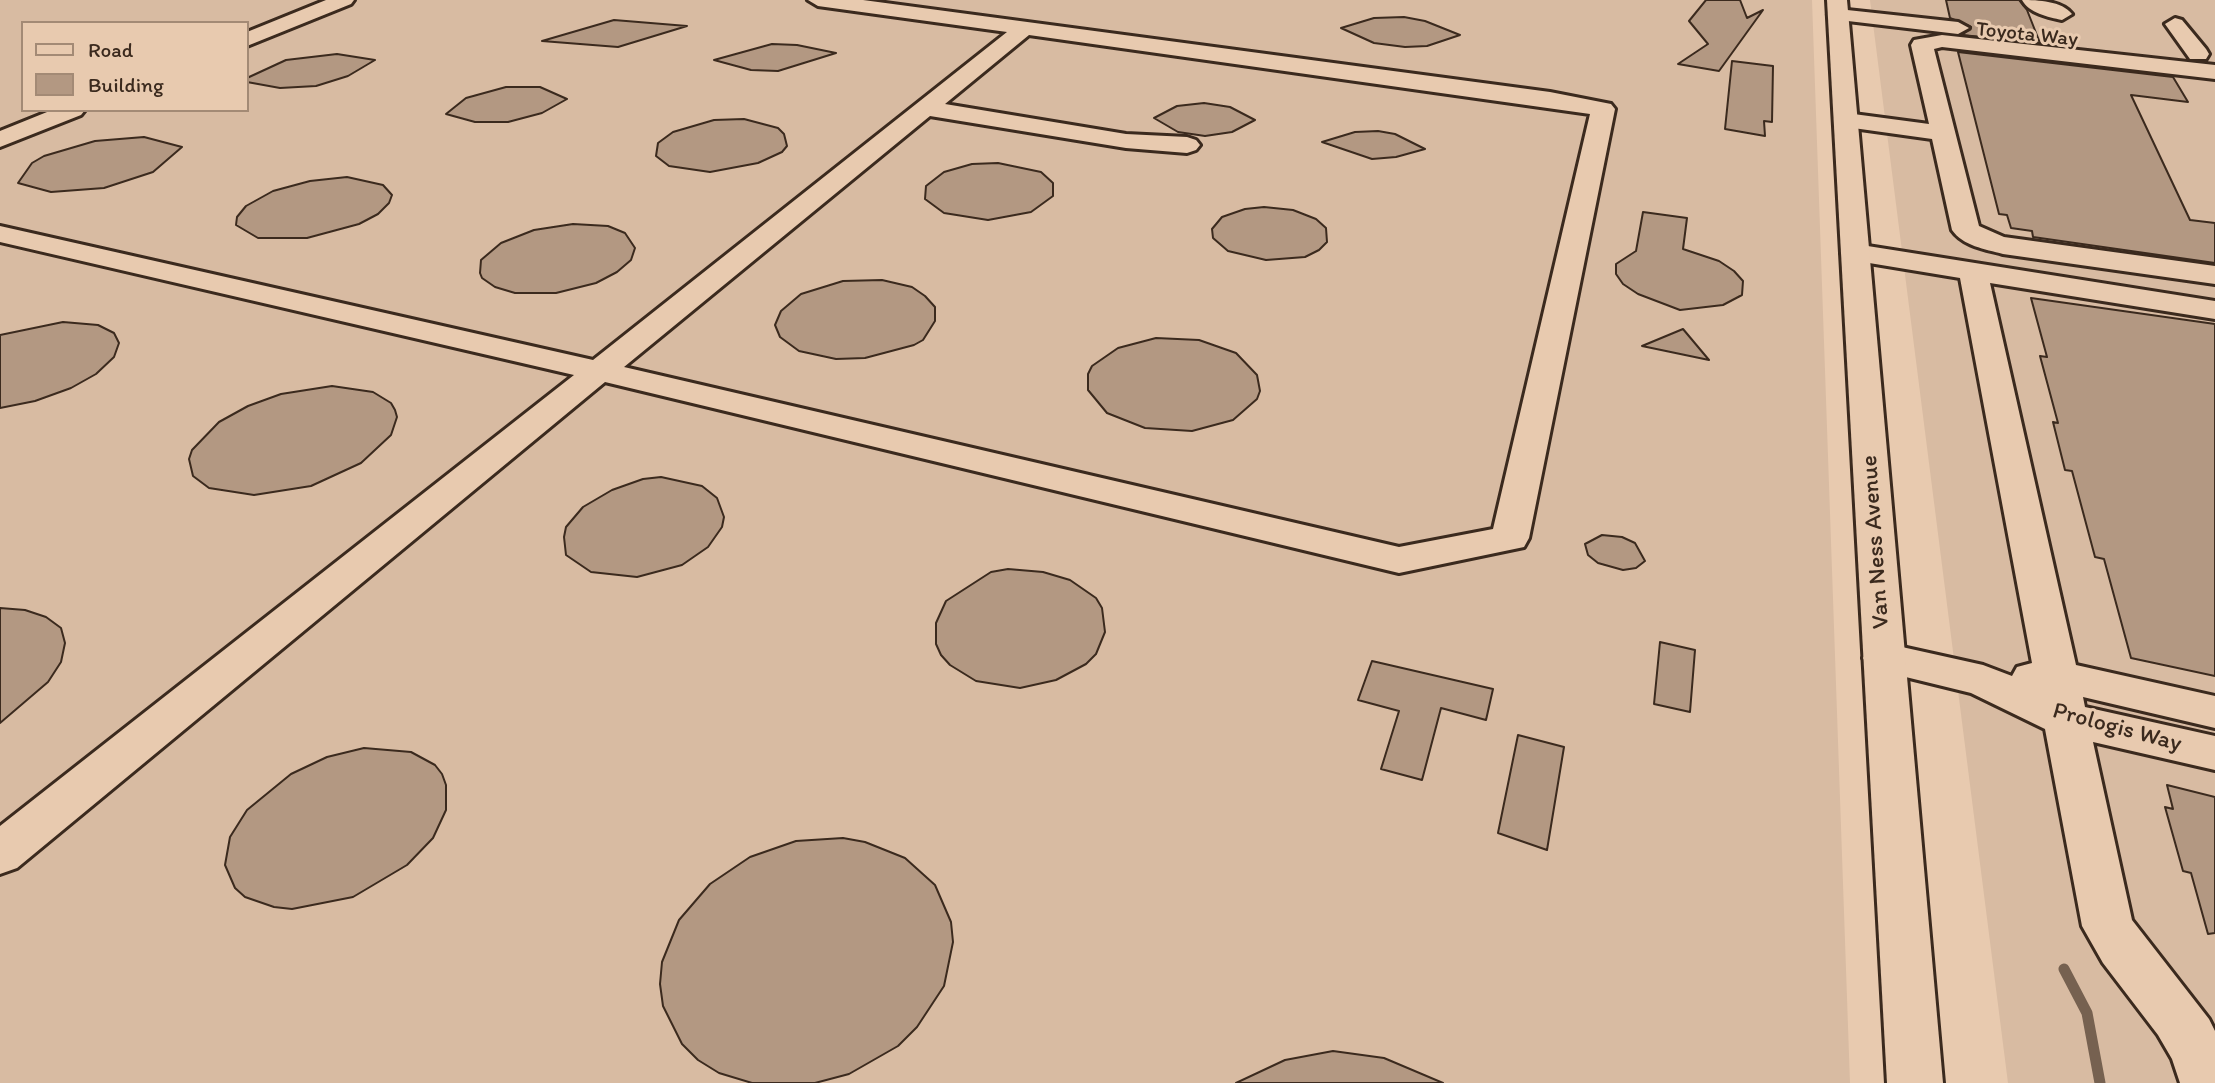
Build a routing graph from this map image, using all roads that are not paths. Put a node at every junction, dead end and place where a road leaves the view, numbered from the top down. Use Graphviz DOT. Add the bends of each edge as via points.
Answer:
graph roads {
  1 [pos="344,0"];
  2 [pos="818,0"];
  3 [pos="2032,0"];
  4 [pos="1838,7"];
  5 [pos="2062,14"];
  6 [pos="1020,21"];
  7 [pos="2175,24"];
  8 [pos="248,40"];
  9 [pos="2210,67"];
  10 [pos="925,108"];
  11 [pos="68,112"];
  12 [pos="1846,120"];
  13 [pos="1944,133"];
  14 [pos="0,140"];
  15 [pos="1187,145"];
  16 [pos="0,234"];
  17 [pos="1855,253"];
  18 [pos="1973,272"];
  19 [pos="2215,275"];
  20 [pos="2215,310"];
  21 [pos="599,371"];
  22 [pos="1884,658"];
  23 [pos="2056,677"];
  24 [pos="1983,680"];
  25 [pos="2215,712"];
  26 [pos="2064,719"];
  27 [pos="2215,753"];
  28 [pos="0,854"];
  29 [pos="1915,1083"];
  30 [pos="2208,1083"];
  1 -- 8 [label="main road"];
  2 -- 6 [label="main road"];
  3 -- 5 [label="main road"];
  4 -- 9 [label="main road, Toyota Way"];
  4 -- 12 [label="main road, Van Ness Avenue"];
  6 -- 10 [label="main road"];
  6 -- 21 [label="main road" via="1603,109 1510,538 1399,560"];
  7 -- 9 [label="main road"];
  9 -- 13 [label="main road" via="1929,42 1923,45"];
  10 -- 15 [label="main road" via="1115,139"];
  10 -- 21 [label="main road"];
  11 -- 14 [label="main road"];
  12 -- 13 [label="main road"];
  12 -- 17 [label="main road, Van Ness Avenue"];
  13 -- 19 [label="main road" via="1966,230 1984,240"];
  16 -- 21 [label="main road"];
  17 -- 18 [label="main road"];
  17 -- 22 [label="main road, Van Ness Avenue"];
  18 -- 20 [label="main road"];
  18 -- 23 [label="main road"];
  21 -- 28 [label="main road"];
  22 -- 24 [label="main road, Prologis Way"];
  22 -- 29 [label="main road, Van Ness Avenue"];
  23 -- 24 [label="main road, Prologis Way"];
  23 -- 25 [label="main road, Prologis Way"];
  23 -- 26 [label="main road"];
  24 -- 26 [label="main road, Prologis Way"];
  26 -- 27 [label="main road, Prologis Way"];
  26 -- 30 [label="main road" via="2108,926 2122,951 2180,1017"];
}
